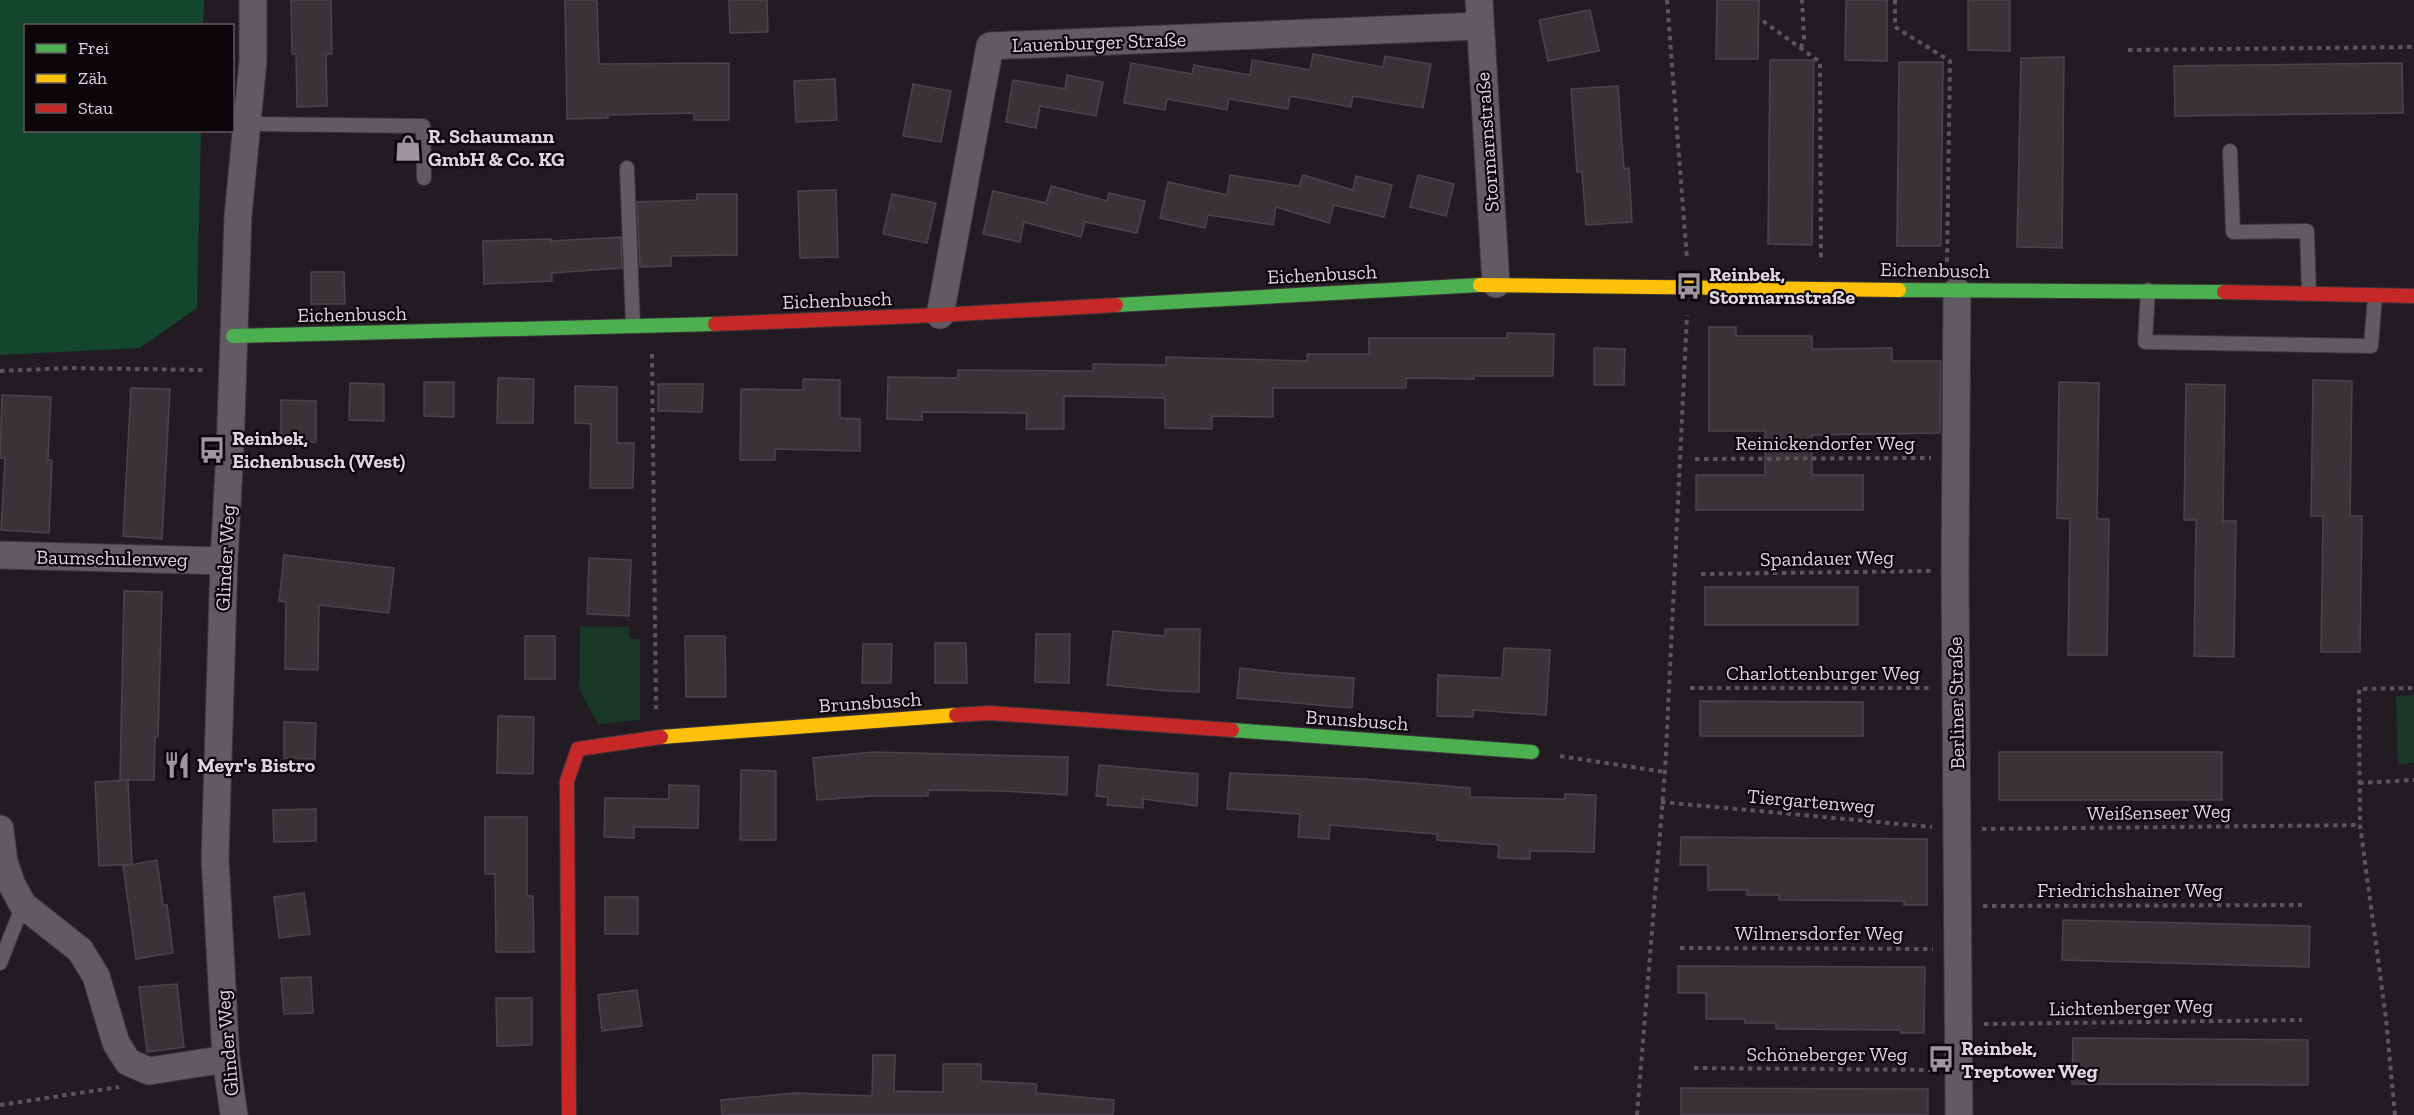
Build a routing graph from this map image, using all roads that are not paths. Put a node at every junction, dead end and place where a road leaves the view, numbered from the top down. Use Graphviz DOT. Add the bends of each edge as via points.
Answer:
graph roads {
  1 [pos="253,0"];
  2 [pos="1480,13"];
  3 [pos="247,124"];
  4 [pos="2230,151"];
  5 [pos="627,168"];
  6 [pos="424,178"];
  7 [pos="1496,284"];
  8 [pos="2148,290"];
  9 [pos="1952,291"];
  10 [pos="2308,293"];
  11 [pos="2375,296"];
  12 [pos="2414,296"];
  13 [pos="940,315"];
  14 [pos="633,326"];
  15 [pos="233,336"];
  16 [pos="0,555"];
  17 [pos="224,561"];
  18 [pos="1532,752"];
  19 [pos="0,829"];
  20 [pos="24,905"];
  21 [pos="0,963"];
  22 [pos="226,1059"];
  23 [pos="234,1115"];
  24 [pos="568,1115"];
  25 [pos="1959,1115"];
  1 -- 3 [label="street, Glinder Weg"];
  2 -- 7 [label="street, Stormarnstraße"];
  2 -- 13 [label="street, Lauenburger Straße" via="990,46"];
  3 -- 6 [label="lane" via="423,126"];
  3 -- 15 [label="street, Glinder Weg"];
  4 -- 10 [label="lane" via="2233,232 2307,231"];
  5 -- 14 [label="lane"];
  7 -- 9 [label="street, Eichenbusch"];
  7 -- 13 [label="street, Eichenbusch"];
  8 -- 9 [label="street, Eichenbusch"];
  8 -- 10 [label="street, Eichenbusch"];
  8 -- 11 [label="lane" via="2145,342 2371,345"];
  9 -- 25 [label="street, Berliner Straße"];
  10 -- 11 [label="street, Eichenbusch"];
  11 -- 12 [label="street, Eichenbusch"];
  13 -- 14 [label="street, Eichenbusch"];
  14 -- 15 [label="street, Eichenbusch"];
  15 -- 17 [label="street, Glinder Weg"];
  16 -- 17 [label="street, Baumschulenweg"];
  17 -- 22 [label="street, Glinder Weg" via="215,858"];
  18 -- 24 [label="street, Brunsbusch" via="990,713 657,737 578,749 567,781"];
  19 -- 20 [label="street" via="7,870"];
  20 -- 21 [label="lane"];
  20 -- 22 [label="street" via="80,950 96,976 116,1043 129,1062 149,1071"];
  22 -- 23 [label="street, Glinder Weg"];
}
